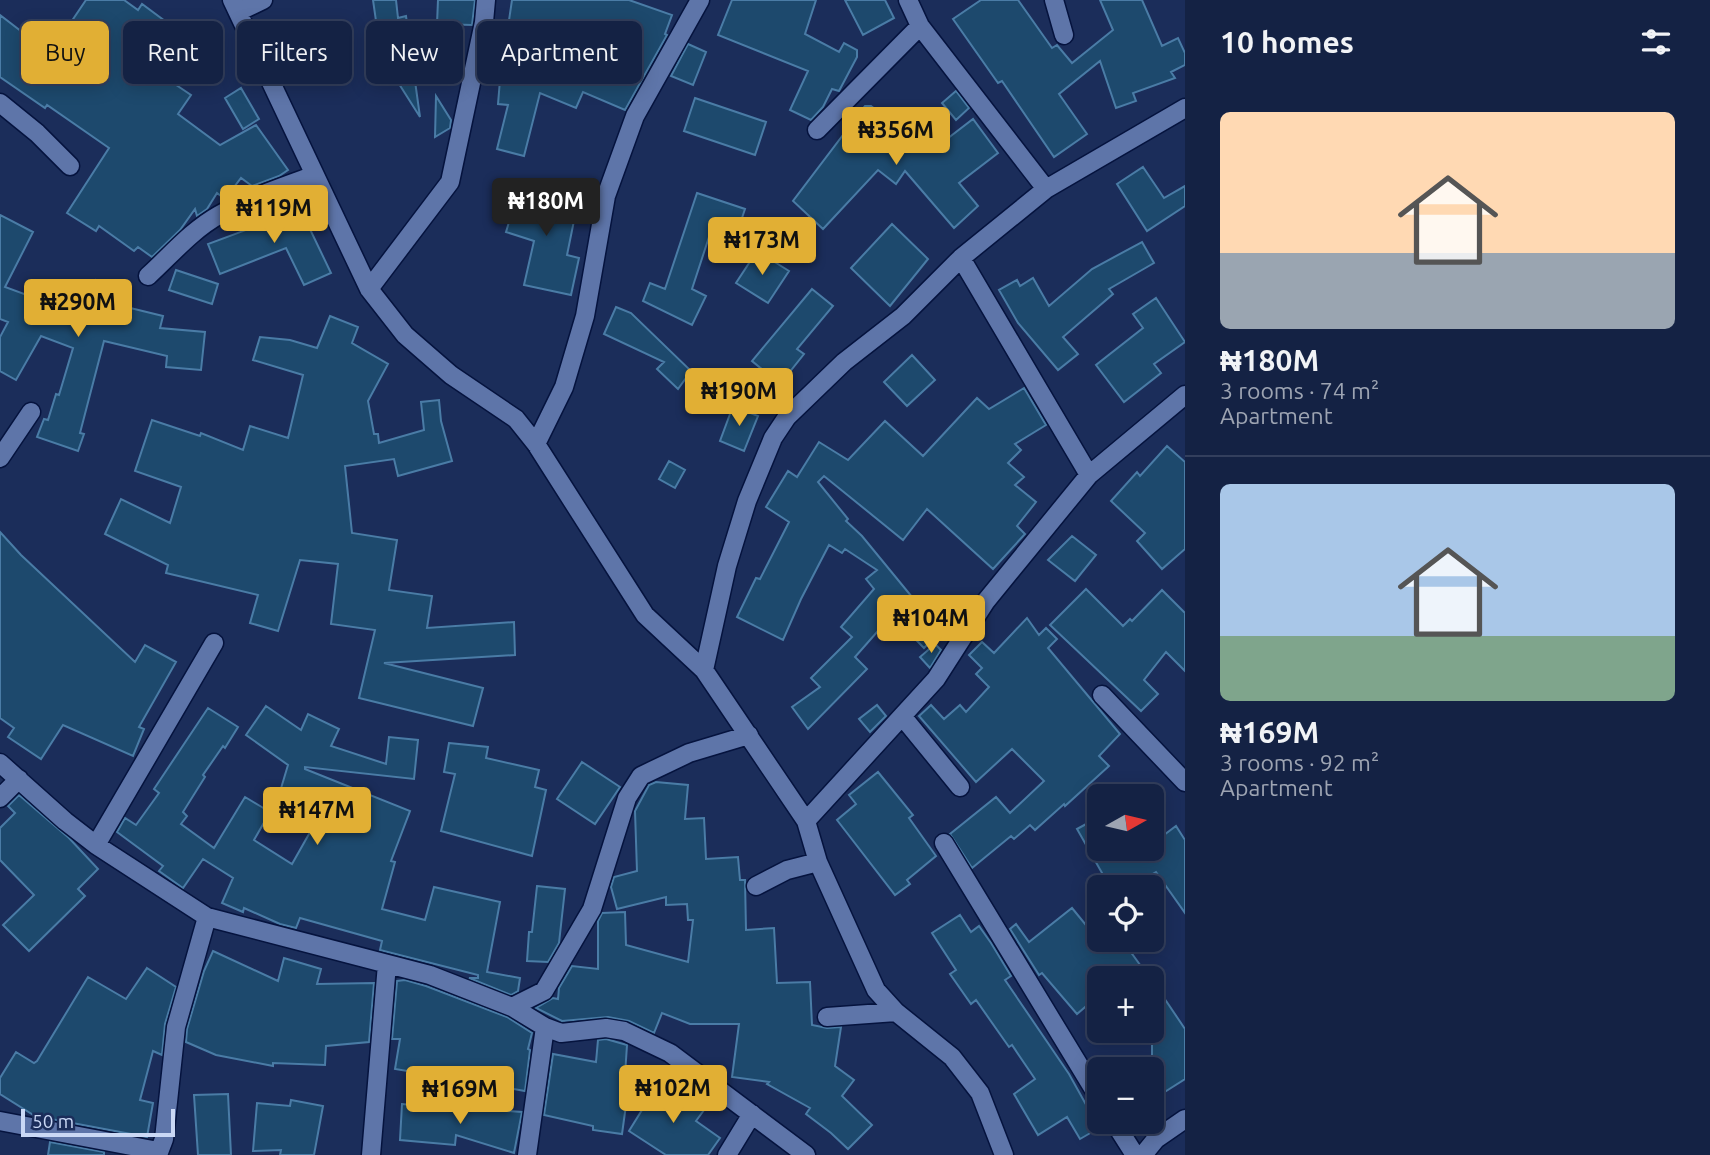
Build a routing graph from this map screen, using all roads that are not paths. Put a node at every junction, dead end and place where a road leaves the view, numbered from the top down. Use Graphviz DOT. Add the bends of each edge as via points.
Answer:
graph roads {
  1 [pos="263,0"];
  2 [pos="486,0"];
  3 [pos="700,0"];
  4 [pos="908,0"];
  5 [pos="1054,0"];
  6 [pos="235,6"];
  7 [pos="920,26"];
  8 [pos="1064,35"];
  9 [pos="0,103"];
  10 [pos="1185,108"];
  11 [pos="817,130"];
  12 [pos="70,166"];
  13 [pos="315,175"];
  14 [pos="1046,189"];
  15 [pos="961,258"];
  16 [pos="148,276"];
  17 [pos="369,289"];
  18 [pos="1185,395"];
  19 [pos="31,412"];
  20 [pos="536,444"];
  21 [pos="0,458"];
  22 [pos="1089,475"];
  23 [pos="214,643"];
  24 [pos="704,670"];
  25 [pos="1102,695"];
  26 [pos="902,716"];
  27 [pos="749,735"];
  28 [pos="0,763"];
  29 [pos="19,779"];
  30 [pos="1185,782"];
  31 [pos="960,787"];
  32 [pos="0,798"];
  33 [pos="806,821"];
  34 [pos="944,844"];
  35 [pos="96,845"];
  36 [pos="818,862"];
  37 [pos="756,886"];
  38 [pos="206,917"];
  39 [pos="387,964"];
  40 [pos="512,1007"];
  41 [pos="897,1012"];
  42 [pos="827,1017"];
  43 [pos="545,1027"];
  44 [pos="1087,1078"];
  45 [pos="752,1114"];
  46 [pos="1185,1118"];
  47 [pos="0,1121"];
  48 [pos="1122,1134"];
  49 [pos="1125,1139"];
  50 [pos="1156,1139"];
  51 [pos="158,1153"];
  52 [pos="371,1155"];
  53 [pos="527,1155"];
  54 [pos="727,1155"];
  55 [pos="806,1155"];
  56 [pos="1004,1155"];
  57 [pos="1135,1155"];
  58 [pos="1143,1155"];
  1 -- 6 [label="street"];
  2 -- 17 [label="street" via="450,182"];
  3 -- 20 [label="street" via="635,116 622,150 606,196 585,316 568,375"];
  4 -- 7 [label="street"];
  5 -- 8 [label="street"];
  6 -- 13 [label="street"];
  7 -- 11 [label="street"];
  7 -- 14 [label="street"];
  9 -- 12 [label="street"];
  10 -- 14 [label="street"];
  13 -- 16 [label="street" via="218,216"];
  13 -- 17 [label="street"];
  14 -- 15 [label="street"];
  15 -- 22 [label="street"];
  15 -- 24 [label="street" via="903,316 796,407 773,438 727,566"];
  17 -- 20 [label="street" via="405,335 451,375 516,419"];
  18 -- 22 [label="street"];
  19 -- 21 [label="street"];
  20 -- 24 [label="street" via="645,615"];
  22 -- 26 [label="street" via="986,601 936,680"];
  23 -- 35 [label="street"];
  24 -- 27 [label="street"];
  25 -- 30 [label="street"];
  26 -- 31 [label="street"];
  26 -- 33 [label="street"];
  27 -- 33 [label="street"];
  27 -- 40 [label="street" via="689,753 641,776 627,798 592,909 544,991"];
  28 -- 29 [label="street"];
  29 -- 32 [label="street"];
  29 -- 35 [label="street"];
  33 -- 36 [label="street"];
  34 -- 44 [label="street"];
  35 -- 38 [label="street"];
  36 -- 37 [label="street" via="787,870"];
  36 -- 41 [label="street" via="876,989"];
  38 -- 39 [label="street"];
  38 -- 51 [label="street" via="176,1027 164,1139"];
  39 -- 40 [label="street" via="430,975"];
  39 -- 52 [label="street"];
  40 -- 43 [label="street"];
  41 -- 42 [label="street"];
  41 -- 56 [label="street" via="952,1057 980,1093"];
  43 -- 45 [label="street" via="561,1033 606,1028 624,1031 670,1053"];
  43 -- 53 [label="street"];
  45 -- 54 [label="street"];
  45 -- 55 [label="street"];
  46 -- 50 [label="street"];
  47 -- 51 [label="street"];
  48 -- 49 [label="street"];
  49 -- 50 [label="street"];
  49 -- 57 [label="street"];
  50 -- 58 [label="street"];
}
